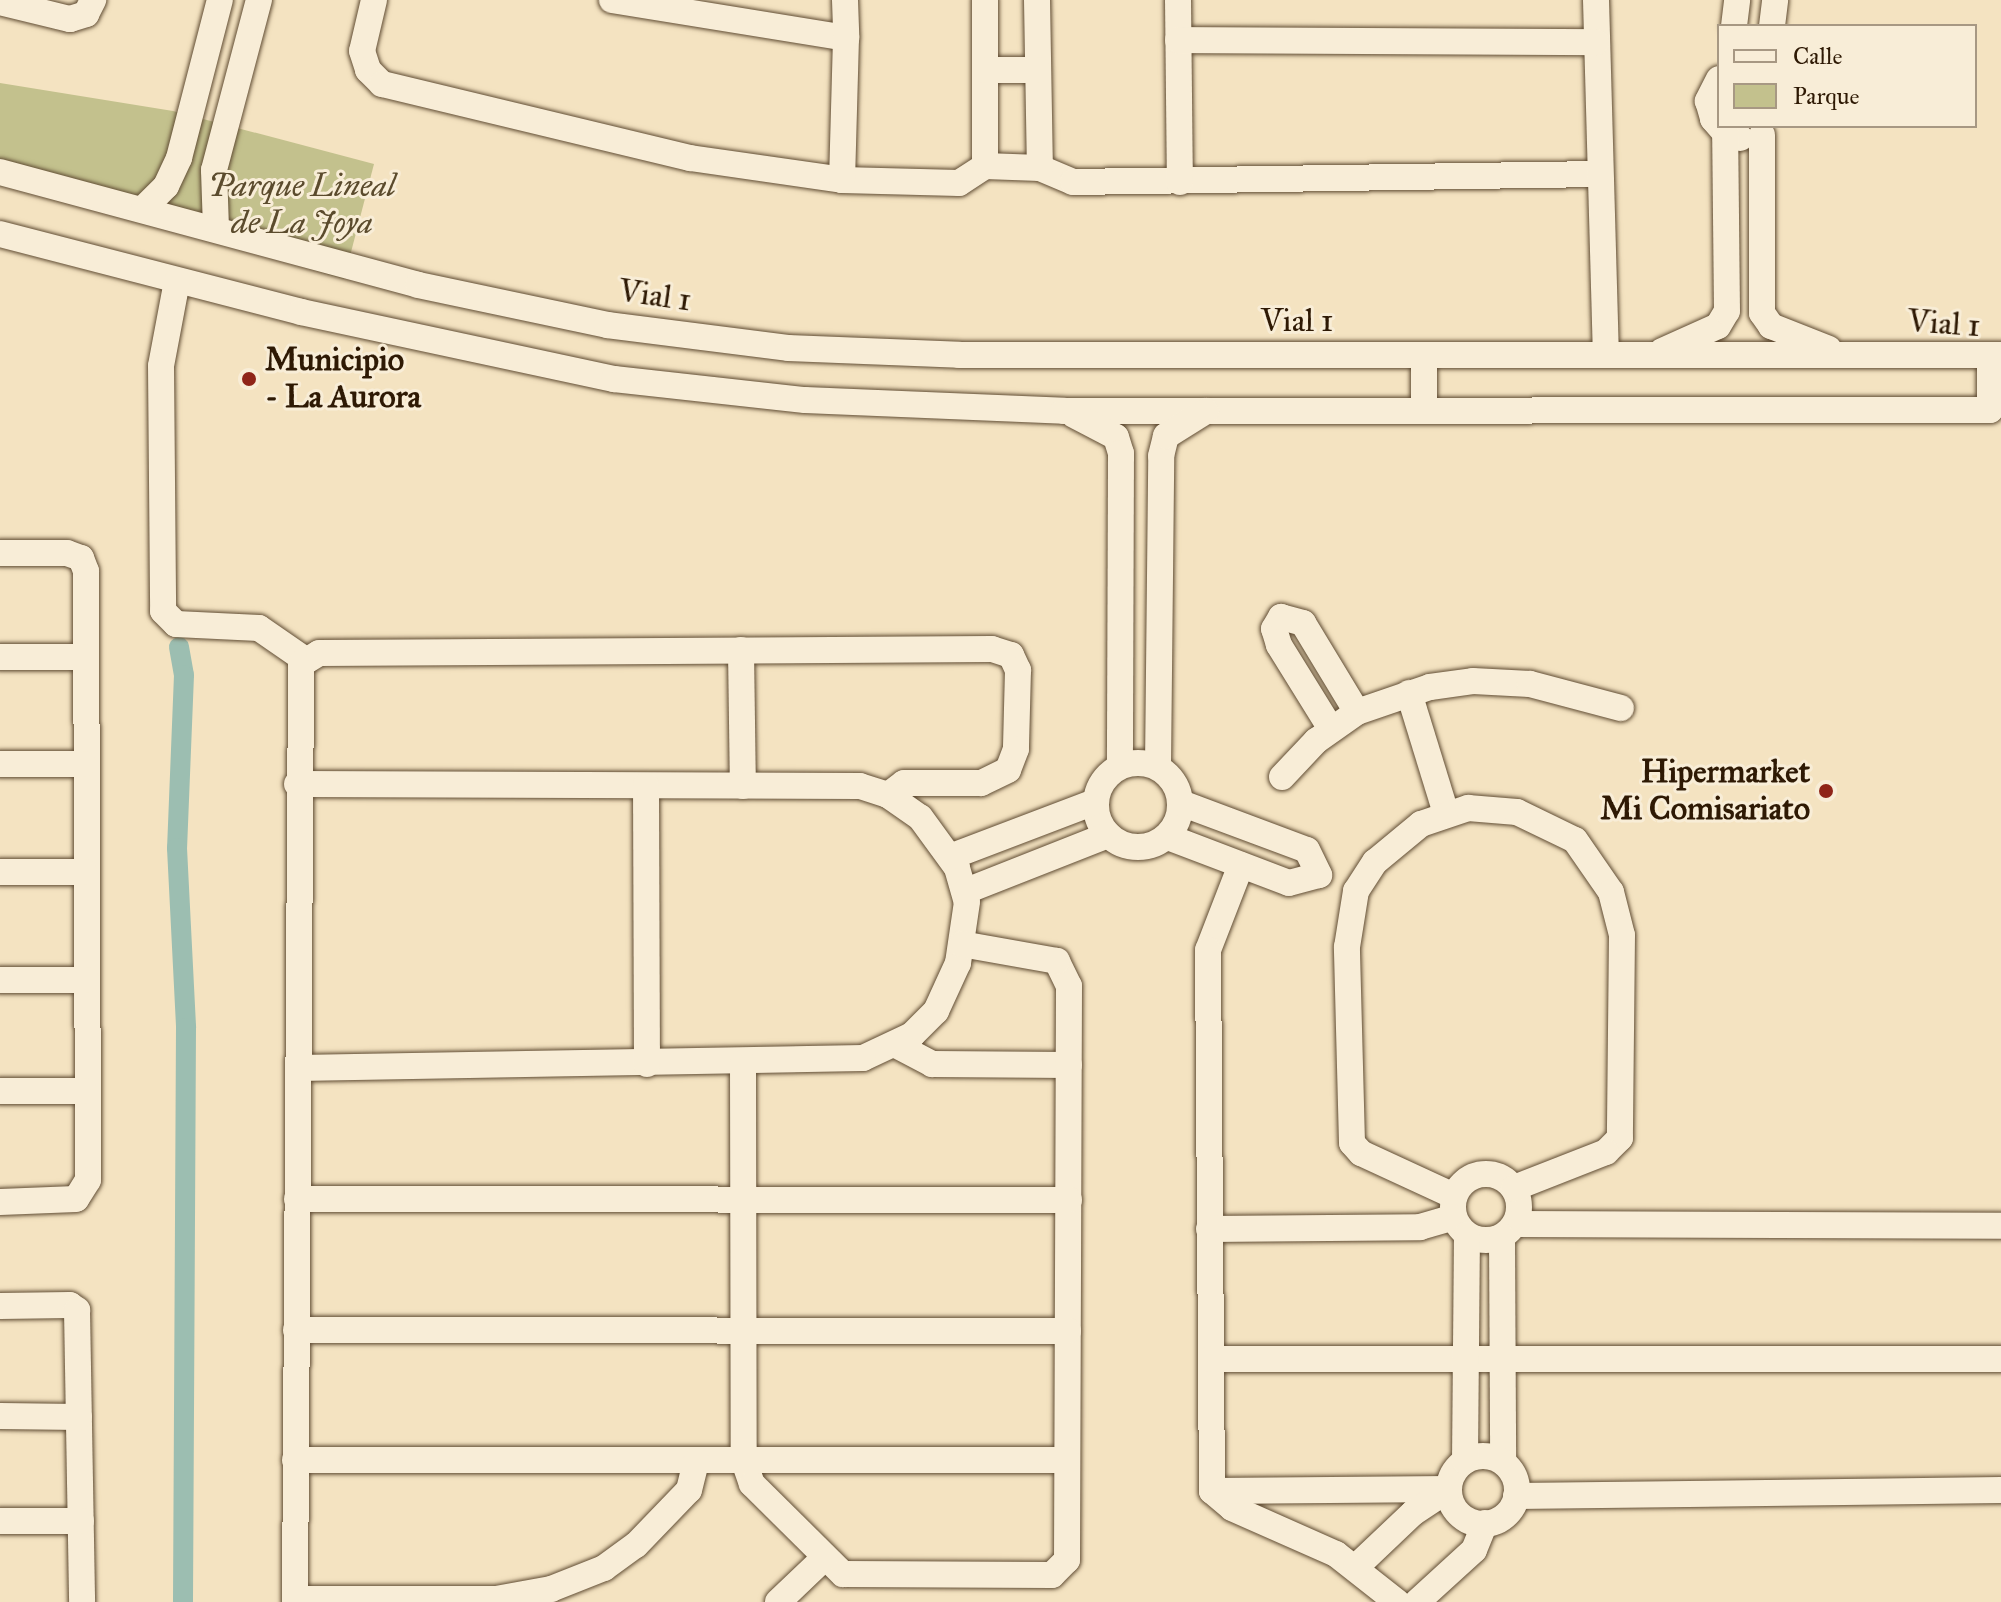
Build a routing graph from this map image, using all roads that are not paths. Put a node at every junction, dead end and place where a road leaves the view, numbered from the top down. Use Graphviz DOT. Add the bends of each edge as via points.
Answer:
graph roads {
  1 [pos="93,0"];
  2 [pos="220,0"];
  3 [pos="259,0"];
  4 [pos="374,0"];
  5 [pos="612,0"];
  6 [pos="845,0"];
  7 [pos="985,0"];
  8 [pos="1037,0"];
  9 [pos="1178,0"];
  10 [pos="1596,0"];
  11 [pos="1737,0"];
  12 [pos="1775,0"];
  13 [pos="0,2"];
  14 [pos="1734,24"];
  15 [pos="1772,24"];
  16 [pos="846,38"];
  17 [pos="1178,40"];
  18 [pos="1596,42"];
  19 [pos="985,70"];
  20 [pos="1037,70"];
  21 [pos="1717,83"];
  22 [pos="1717,124"];
  23 [pos="1721,128"];
  24 [pos="1766,130"];
  25 [pos="1725,133"];
  26 [pos="985,166"];
  27 [pos="1040,168"];
  28 [pos="0,172"];
  29 [pos="1598,174"];
  30 [pos="842,180"];
  31 [pos="1180,182"];
  32 [pos="144,208"];
  33 [pos="216,228"];
  34 [pos="0,234"];
  35 [pos="177,281"];
  36 [pos="1424,355"];
  37 [pos="1606,355"];
  38 [pos="1654,355"];
  39 [pos="1842,355"];
  40 [pos="1996,355"];
  41 [pos="1424,409"];
  42 [pos="1064,411"];
  43 [pos="1206,411"];
  44 [pos="0,553"];
  45 [pos="741,650"];
  46 [pos="0,657"];
  47 [pos="83,657"];
  48 [pos="304,659"];
  49 [pos="1409,693"];
  50 [pos="1621,708"];
  51 [pos="1357,712"];
  52 [pos="1331,729"];
  53 [pos="0,764"];
  54 [pos="83,764"];
  55 [pos="1120,766"];
  56 [pos="1158,767"];
  57 [pos="1282,777"];
  58 [pos="297,784"];
  59 [pos="646,786"];
  60 [pos="743,786"];
  61 [pos="888,795"];
  62 [pos="1095,802"];
  63 [pos="1181,803"];
  64 [pos="1446,813"];
  65 [pos="1108,835"];
  66 [pos="1168,837"];
  67 [pos="950,857"];
  68 [pos="1241,865"];
  69 [pos="0,872"];
  70 [pos="84,872"];
  71 [pos="1319,875"];
  72 [pos="966,891"];
  73 [pos="1356,891"];
  74 [pos="962,944"];
  75 [pos="0,980"];
  76 [pos="86,980"];
  77 [pos="896,1045"];
  78 [pos="743,1063"];
  79 [pos="647,1064"];
  80 [pos="1069,1065"];
  81 [pos="298,1068"];
  82 [pos="0,1091"];
  83 [pos="84,1091"];
  84 [pos="1514,1188"];
  85 [pos="297,1199"];
  86 [pos="744,1200"];
  87 [pos="1069,1200"];
  88 [pos="0,1202"];
  89 [pos="1458,1216"];
  90 [pos="2001,1226"];
  91 [pos="1209,1229"];
  92 [pos="1509,1230"];
  93 [pos="0,1306"];
  94 [pos="744,1327"];
  95 [pos="296,1330"];
  96 [pos="1068,1331"];
  97 [pos="1211,1359"];
  98 [pos="1465,1359"];
  99 [pos="1504,1359"];
  100 [pos="2001,1359"];
  101 [pos="0,1416"];
  102 [pos="79,1417"];
  103 [pos="295,1460"];
  104 [pos="1067,1460"];
  105 [pos="696,1461"];
  106 [pos="744,1461"];
  107 [pos="1465,1461"];
  108 [pos="1503,1462"];
  109 [pos="1449,1489"];
  110 [pos="2001,1490"];
  111 [pos="1212,1491"];
  112 [pos="1516,1496"];
  113 [pos="0,1521"];
  114 [pos="81,1521"];
  115 [pos="1485,1523"];
  116 [pos="824,1558"];
  117 [pos="1356,1567"];
  118 [pos="295,1601"];
  119 [pos="82,1602"];
  120 [pos="778,1602"];
  121 [pos="1397,1602"];
  122 [pos="1417,1602"];
  1 -- 13 [label="street" via="86,14 70,19"];
  2 -- 32 [label="street" via="179,158 166,186"];
  3 -- 33 [label="street" via="214,170"];
  4 -- 30 [label="street" via="362,51 368,70 382,84 690,158"];
  5 -- 16 [label="street"];
  6 -- 16 [label="street"];
  7 -- 19 [label="street"];
  8 -- 20 [label="street"];
  9 -- 17 [label="street"];
  10 -- 18 [label="street"];
  11 -- 14 [label="street"];
  12 -- 15 [label="street"];
  16 -- 30 [label="street"];
  17 -- 18 [label="street"];
  17 -- 31 [label="street"];
  18 -- 29 [label="street"];
  19 -- 20 [label="street"];
  19 -- 26 [label="street"];
  20 -- 27 [label="street"];
  21 -- 22 [label="street" via="1708,101"];
  23 -- 25 [label="street"];
  24 -- 25 [label="street" via="1743,139"];
  24 -- 39 [label="street" via="1762,313 1771,326"];
  25 -- 38 [label="street" via="1727,311 1718,326"];
  26 -- 27 [label="street"];
  26 -- 30 [label="street" via="959,183"];
  27 -- 31 [label="street" via="1073,182"];
  28 -- 32 [label="street, Vial 1"];
  29 -- 31 [label="street"];
  29 -- 37 [label="street"];
  32 -- 33 [label="street, Vial 1"];
  33 -- 36 [label="street, Vial 1" via="418,285 607,325 788,348 959,355"];
  34 -- 35 [label="street, Vial 1"];
  35 -- 42 [label="street, Vial 1" via="614,379 805,400"];
  35 -- 48 [label="street" via="161,366 163,611 176,624 259,628"];
  36 -- 37 [label="street, Vial 1"];
  36 -- 41 [label="street"];
  37 -- 38 [label="street, Vial 1"];
  38 -- 39 [label="street, Vial 1"];
  39 -- 40 [label="street, Vial 1"];
  40 -- 41 [label="street, Vial 1" via="1990,410"];
  41 -- 43 [label="street, Vial 1"];
  42 -- 43 [label="street, Vial 1"];
  42 -- 55 [label="street" via="1116,437 1121,453"];
  43 -- 56 [label="street" via="1166,436 1161,456"];
  44 -- 47 [label="street" via="67,553 81,558 86,571"];
  45 -- 48 [label="street" via="319,653"];
  45 -- 60 [label="street"];
  45 -- 61 [label="street" via="992,649 1011,655 1018,686 1016,749 1008,770 981,783 904,783"];
  46 -- 47 [label="street"];
  47 -- 54 [label="street"];
  48 -- 58 [label="street" via="297,675"];
  49 -- 50 [label="street" via="1502,681 1554,688"];
  49 -- 51 [label="street"];
  49 -- 64 [label="street"];
  51 -- 52 [label="street"];
  51 -- 52 [label="street" via="1303,623 1281,617 1274,629 1279,645"];
  52 -- 57 [label="street"];
  53 -- 54 [label="street"];
  54 -- 70 [label="street"];
  55 -- 56 [label="street"];
  55 -- 62 [label="street" via="1099,787"];
  56 -- 63 [label="street" via="1170,776"];
  58 -- 59 [label="street"];
  58 -- 81 [label="street"];
  59 -- 60 [label="street"];
  59 -- 79 [label="street"];
  60 -- 61 [label="street" via="860,786"];
  61 -- 67 [label="street" via="920,817"];
  62 -- 65 [label="street"];
  62 -- 67 [label="street"];
  63 -- 66 [label="street"];
  63 -- 71 [label="street" via="1307,850"];
  64 -- 73 [label="street" via="1390,846"];
  64 -- 84 [label="street" via="1496,808 1537,818 1565,832 1603,875 1620,920 1620,1138 1606,1152"];
  65 -- 66 [label="street" via="1134,847"];
  65 -- 72 [label="street"];
  66 -- 68 [label="street"];
  67 -- 72 [label="street"];
  68 -- 71 [label="street" via="1289,883"];
  68 -- 91 [label="street" via="1208,950"];
  69 -- 70 [label="street"];
  70 -- 76 [label="street"];
  71 -- 73 [label="street"];
  72 -- 74 [label="street"];
  73 -- 89 [label="street" via="1347,947 1349,1135 1361,1153"];
  74 -- 77 [label="street" via="936,1011"];
  74 -- 80 [label="street" via="1061,965 1069,986"];
  75 -- 76 [label="street"];
  76 -- 83 [label="street"];
  77 -- 78 [label="street" via="845,1062"];
  77 -- 80 [label="street" via="932,1064"];
  78 -- 79 [label="street"];
  78 -- 86 [label="street"];
  79 -- 81 [label="street"];
  80 -- 87 [label="street"];
  81 -- 85 [label="street"];
  82 -- 83 [label="street"];
  83 -- 88 [label="street" via="88,1180 76,1199"];
  84 -- 89 [label="street" via="1494,1174 1482,1174 1460,1185"];
  84 -- 92 [label="street" via="1519,1199"];
  85 -- 86 [label="street"];
  85 -- 95 [label="street"];
  86 -- 87 [label="street"];
  86 -- 94 [label="street"];
  87 -- 96 [label="street"];
  89 -- 91 [label="street" via="1420,1227"];
  89 -- 92 [label="street" via="1485,1241"];
  89 -- 98 [label="street"];
  90 -- 92 [label="street"];
  91 -- 97 [label="street"];
  92 -- 99 [label="street"];
  93 -- 102 [label="street" via="70,1305 77,1310"];
  94 -- 95 [label="street"];
  94 -- 96 [label="street"];
  94 -- 106 [label="street"];
  95 -- 103 [label="street"];
  96 -- 104 [label="street"];
  97 -- 98 [label="street"];
  97 -- 111 [label="street"];
  98 -- 99 [label="street"];
  98 -- 107 [label="street"];
  99 -- 100 [label="street"];
  99 -- 108 [label="street"];
  101 -- 102 [label="street"];
  102 -- 114 [label="street"];
  103 -- 105 [label="street"];
  103 -- 118 [label="street"];
  104 -- 106 [label="street"];
  104 -- 116 [label="street" via="1067,1560 1052,1575 852,1577"];
  105 -- 106 [label="street"];
  105 -- 118 [label="street" via="689,1490 636,1545 604,1568 551,1589 496,1599"];
  106 -- 116 [label="street" via="752,1484"];
  107 -- 108 [label="street" via="1490,1457"];
  107 -- 109 [label="street"];
  108 -- 112 [label="street" via="1514,1477"];
  109 -- 111 [label="street"];
  109 -- 115 [label="street" via="1464,1518"];
  109 -- 117 [label="street" via="1413,1513"];
  110 -- 112 [label="street"];
  111 -- 117 [label="street" via="1232,1508 1316,1543"];
  112 -- 115 [label="street" via="1506,1515"];
  113 -- 114 [label="street"];
  114 -- 119 [label="street"];
  115 -- 122 [label="street" via="1474,1550"];
  116 -- 120 [label="street"];
  117 -- 121 [label="street"];
}
